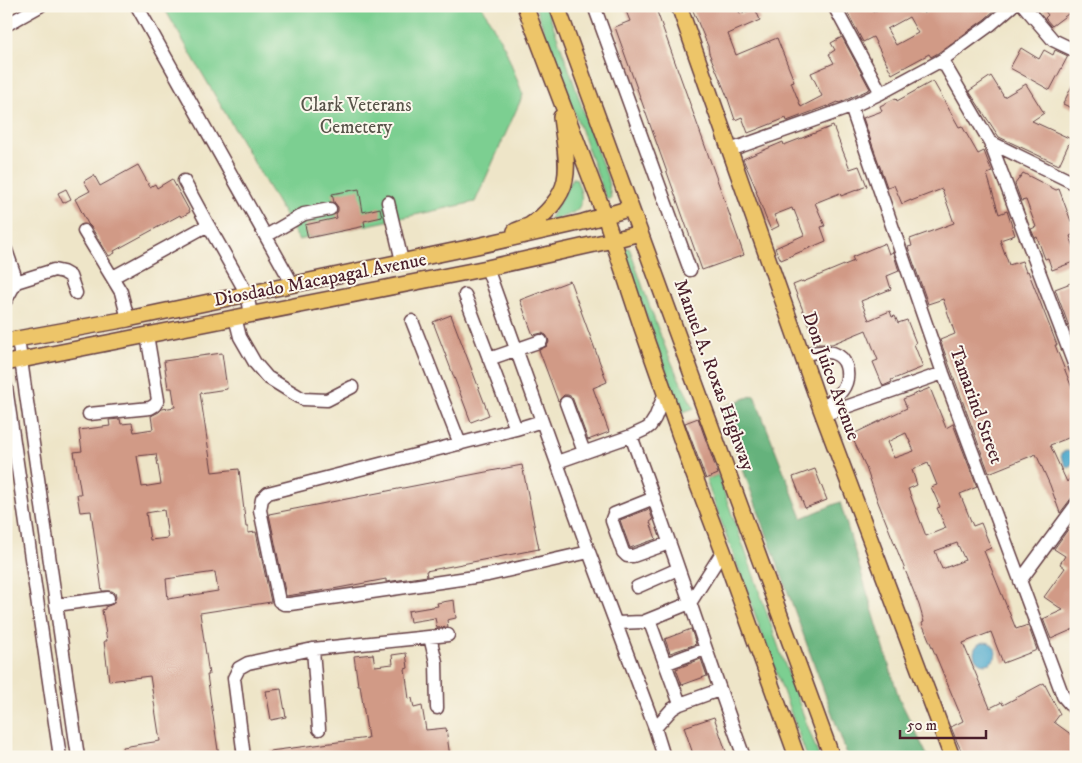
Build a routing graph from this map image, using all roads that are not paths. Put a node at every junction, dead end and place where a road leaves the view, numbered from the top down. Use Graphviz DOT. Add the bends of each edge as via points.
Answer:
graph roads {
  1 [pos="40,6"];
  2 [pos="137,6"];
  3 [pos="525,6"];
  4 [pos="558,6"];
  5 [pos="594,6"];
  6 [pos="679,6"];
  7 [pos="834,6"];
  8 [pos="1012,6"];
  9 [pos="1024,6"];
  10 [pos="6,25"];
  11 [pos="1076,51"];
  12 [pos="942,60"];
  13 [pos="881,93"];
  14 [pos="559,98"];
  15 [pos="851,107"];
  16 [pos="990,142"];
  17 [pos="730,150"];
  18 [pos="184,181"];
  19 [pos="1076,184"];
  20 [pos="388,202"];
  21 [pos="330,208"];
  22 [pos="631,208"];
  23 [pos="605,216"];
  24 [pos="208,225"];
  25 [pos="84,231"];
  26 [pos="640,233"];
  27 [pos="266,236"];
  28 [pos="613,240"];
  29 [pos="477,246"];
  30 [pos="6,250"];
  31 [pos="402,261"];
  32 [pos="487,268"];
  33 [pos="690,270"];
  34 [pos="113,278"];
  35 [pos="16,282"];
  36 [pos="293,284"];
  37 [pos="76,293"];
  38 [pos="246,294"];
  39 [pos="466,295"];
  40 [pos="6,300"];
  41 [pos="251,314"];
  42 [pos="235,317"];
  43 [pos="128,319"];
  44 [pos="412,321"];
  45 [pos="148,335"];
  46 [pos="12,340"];
  47 [pos="541,341"];
  48 [pos="516,350"];
  49 [pos="802,354"];
  50 [pos="489,359"];
  51 [pos="14,361"];
  52 [pos="1076,369"];
  53 [pos="944,373"];
  54 [pos="6,387"];
  55 [pos="352,387"];
  56 [pos="665,393"];
  57 [pos="566,404"];
  58 [pos="822,412"];
  59 [pos="89,414"];
  60 [pos="542,421"];
  61 [pos="516,429"];
  62 [pos="632,436"];
  63 [pos="460,444"];
  64 [pos="584,452"];
  65 [pos="556,462"];
  66 [pos="654,498"];
  67 [pos="1076,505"];
  68 [pos="669,543"];
  69 [pos="722,551"];
  70 [pos="589,552"];
  71 [pos="678,569"];
  72 [pos="1020,581"];
  73 [pos="637,587"];
  74 [pos="108,598"];
  75 [pos="690,603"];
  76 [pos="56,604"];
  77 [pos="649,620"];
  78 [pos="616,623"];
  79 [pos="448,635"];
  80 [pos="430,637"];
  81 [pos="705,649"];
  82 [pos="313,650"];
  83 [pos="665,664"];
  84 [pos="719,690"];
  85 [pos="680,704"];
  86 [pos="437,708"];
  87 [pos="1076,711"];
  88 [pos="655,728"];
  89 [pos="319,729"];
  90 [pos="60,757"];
  91 [pos="78,757"];
  92 [pos="244,757"];
  93 [pos="664,757"];
  94 [pos="744,757"];
  95 [pos="797,757"];
  96 [pos="832,757"];
  97 [pos="952,757"];
  1 -- 10 [label="street"];
  2 -- 27 [label="street"];
  3 -- 14 [label="main road"];
  4 -- 22 [label="main road, Manuel A. Roxas Highway"];
  5 -- 33 [label="street"];
  6 -- 17 [label="main road, Don Juico Avenue"];
  7 -- 13 [label="street"];
  8 -- 12 [label="street"];
  9 -- 11 [label="street" via="1053,40"];
  12 -- 13 [label="street"];
  12 -- 16 [label="street"];
  13 -- 15 [label="street"];
  14 -- 23 [label="main road"];
  14 -- 29 [label="main road" via="567,166 559,196 530,225"];
  15 -- 17 [label="street"];
  15 -- 53 [label="street, Tamarind Street"];
  16 -- 19 [label="street"];
  16 -- 52 [label="street"];
  17 -- 49 [label="main road, Don Juico Avenue"];
  18 -- 24 [label="street"];
  20 -- 31 [label="street"];
  21 -- 27 [label="street" via="304,214"];
  22 -- 23 [label="main road, Diosdado Macapagal Avenue"];
  22 -- 26 [label="main road, Manuel A. Roxas Highway"];
  23 -- 28 [label="main road"];
  23 -- 29 [label="main road, Diosdado Macapagal Avenue"];
  24 -- 34 [label="street"];
  24 -- 38 [label="street"];
  25 -- 34 [label="street"];
  26 -- 28 [label="main road, Diosdado Macapagal Avenue"];
  26 -- 96 [label="main road, Manuel A. Roxas Highway"];
  27 -- 36 [label="street"];
  28 -- 32 [label="main road, Diosdado Macapagal Avenue"];
  28 -- 56 [label="main road"];
  29 -- 31 [label="main road, Diosdado Macapagal Avenue"];
  30 -- 35 [label="street"];
  31 -- 36 [label="main road, Diosdado Macapagal Avenue"];
  32 -- 41 [label="main road, Diosdado Macapagal Avenue"];
  32 -- 48 [label="street"];
  34 -- 43 [label="street" via="121,292"];
  35 -- 37 [label="street" via="54,270 70,276"];
  35 -- 40 [label="street"];
  36 -- 38 [label="main road, Diosdado Macapagal Avenue"];
  38 -- 41 [label="street"];
  38 -- 43 [label="main road, Diosdado Macapagal Avenue"];
  39 -- 50 [label="street"];
  41 -- 42 [label="main road, Diosdado Macapagal Avenue"];
  42 -- 45 [label="main road, Diosdado Macapagal Avenue"];
  42 -- 55 [label="street" via="240,337 255,363 267,377 303,399 327,400"];
  43 -- 46 [label="main road, Diosdado Macapagal Avenue"];
  44 -- 63 [label="street"];
  45 -- 51 [label="main road, Diosdado Macapagal Avenue"];
  45 -- 59 [label="street" via="158,400 155,405"];
  46 -- 51 [label="street"];
  47 -- 48 [label="street"];
  48 -- 50 [label="street"];
  48 -- 60 [label="street"];
  49 -- 58 [label="main road, Don Juico Avenue"];
  49 -- 58 [label="street" via="831,353 845,362 847,381"];
  50 -- 61 [label="street"];
  51 -- 76 [label="street"];
  53 -- 58 [label="street"];
  53 -- 72 [label="street, Tamarind Street"];
  54 -- 90 [label="street"];
  56 -- 62 [label="street" via="652,422"];
  56 -- 69 [label="main road"];
  57 -- 64 [label="street"];
  58 -- 97 [label="main road, Don Juico Avenue"];
  60 -- 61 [label="street"];
  60 -- 65 [label="street"];
  61 -- 63 [label="street"];
  62 -- 64 [label="street"];
  62 -- 66 [label="street"];
  63 -- 70 [label="street" via="268,493 262,499 260,510 280,601 290,604 488,575"];
  64 -- 65 [label="street"];
  65 -- 70 [label="street"];
  66 -- 68 [label="street"];
  66 -- 68 [label="street" via="616,513 612,521 627,556"];
  67 -- 72 [label="street"];
  68 -- 71 [label="street"];
  69 -- 75 [label="street"];
  69 -- 95 [label="main road"];
  70 -- 78 [label="street"];
  71 -- 73 [label="street"];
  71 -- 75 [label="street"];
  72 -- 87 [label="street, Tamarind Street" via="1063,696"];
  74 -- 76 [label="street"];
  75 -- 77 [label="street"];
  75 -- 81 [label="street"];
  76 -- 91 [label="street"];
  77 -- 78 [label="street"];
  77 -- 83 [label="street"];
  78 -- 88 [label="street"];
  79 -- 80 [label="street"];
  80 -- 82 [label="street"];
  80 -- 86 [label="street" via="436,662"];
  81 -- 83 [label="street"];
  81 -- 84 [label="street"];
  82 -- 89 [label="street"];
  82 -- 92 [label="street" via="248,663 239,668 234,678"];
  83 -- 85 [label="street"];
  84 -- 85 [label="street"];
  84 -- 94 [label="street"];
  85 -- 88 [label="street"];
  88 -- 93 [label="street"];
}
